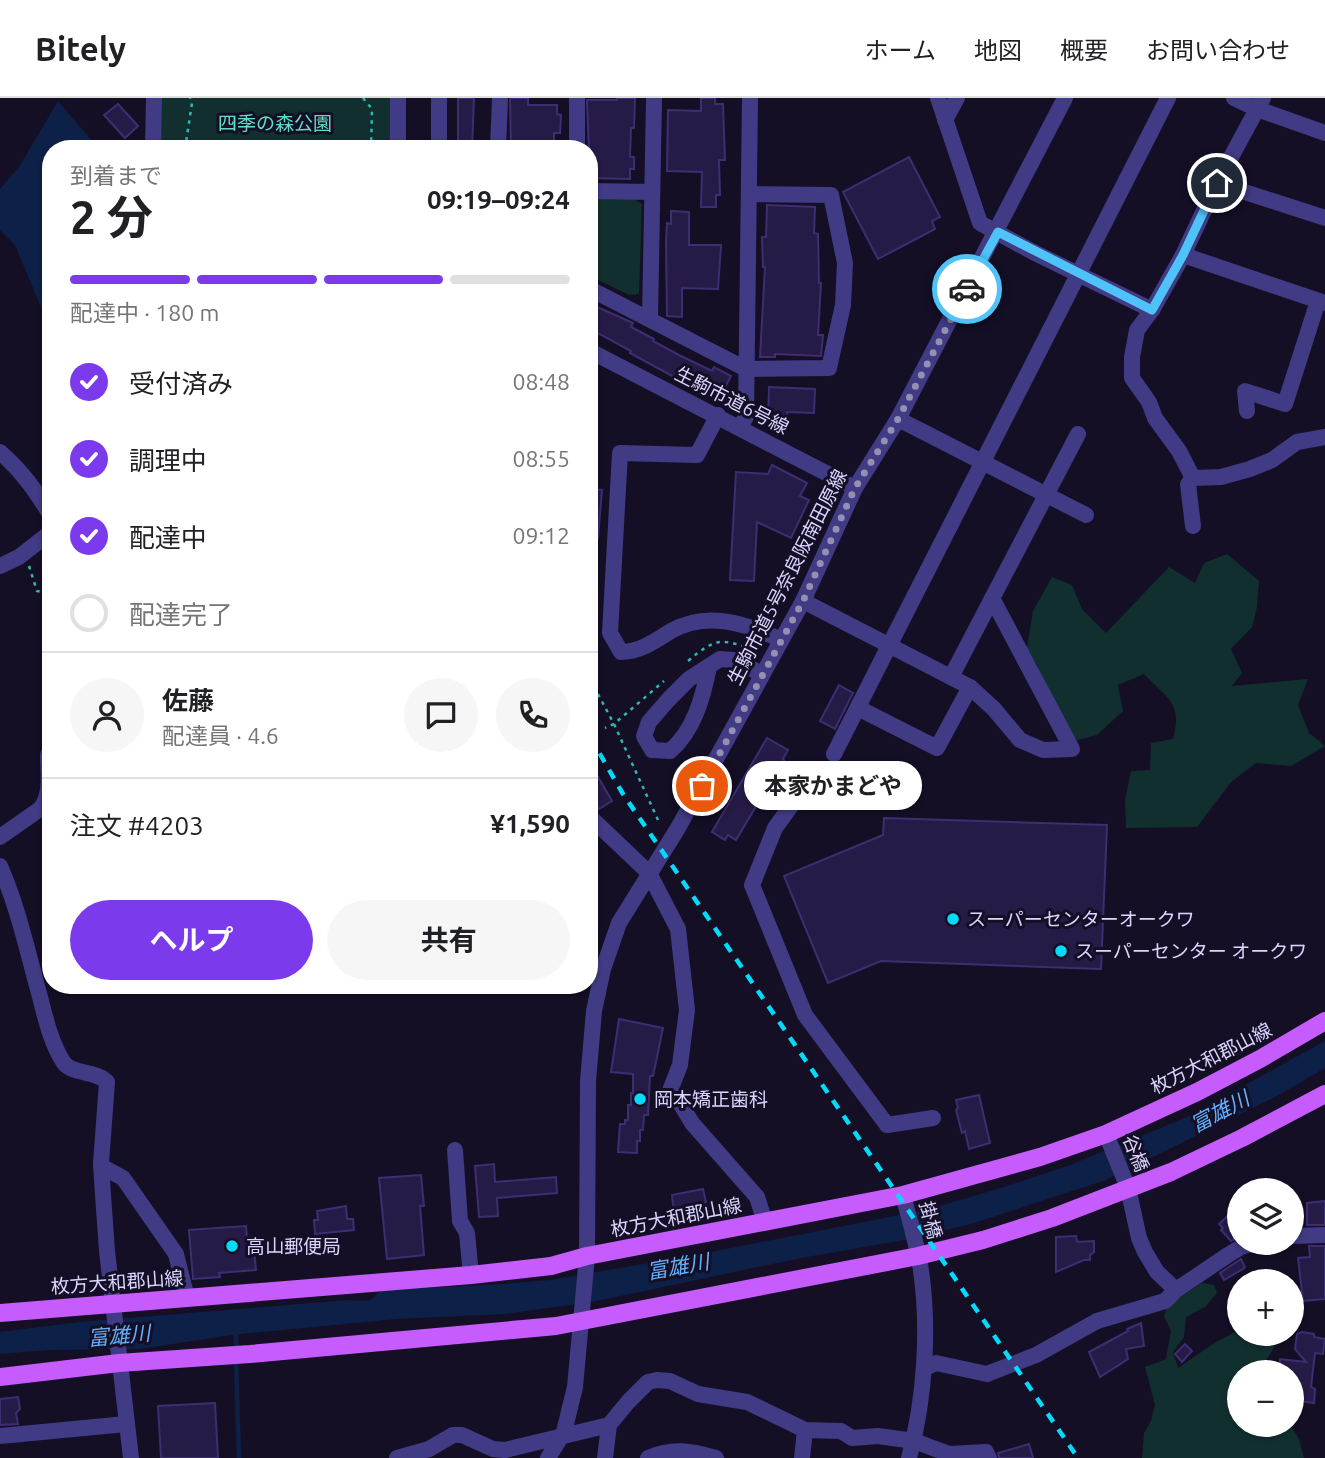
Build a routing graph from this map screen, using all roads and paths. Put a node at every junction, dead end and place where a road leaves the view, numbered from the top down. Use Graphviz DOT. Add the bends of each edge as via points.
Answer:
graph roads {
  1 [pos="154,98"];
  2 [pos="190,98"];
  3 [pos="363,98"];
  4 [pos="398,98"];
  5 [pos="439,98"];
  6 [pos="499,98"];
  7 [pos="577,98"];
  8 [pos="654,98"];
  9 [pos="750,98"];
  10 [pos="939,98"];
  11 [pos="957,98"];
  12 [pos="1065,98"];
  13 [pos="1168,98"];
  14 [pos="1234,98"];
  15 [pos="1260,104"];
  16 [pos="945,120"];
  17 [pos="1325,133"];
  18 [pos="153,140"];
  19 [pos="186,140"];
  20 [pos="371,140"];
  21 [pos="398,140"];
  22 [pos="439,140"];
  23 [pos="499,140"];
  24 [pos="577,140"];
  25 [pos="1217,183"];
  26 [pos="598,191"];
  27 [pos="652,192"];
  28 [pos="750,194"];
  29 [pos="1325,218"];
  30 [pos="998,232"];
  31 [pos="1183,255"];
  32 [pos="1080,274"];
  33 [pos="598,293"];
  34 [pos="1322,302"];
  35 [pos="1152,310"];
  36 [pos="650,319"];
  37 [pos="598,355"];
  38 [pos="746,369"];
  39 [pos="1247,411"];
  40 [pos="718,415"];
  41 [pos="898,419"];
  42 [pos="740,427"];
  43 [pos="1079,434"];
  44 [pos="1325,437"];
  45 [pos="0,452"];
  46 [pos="985,461"];
  47 [pos="1194,478"];
  48 [pos="855,488"];
  49 [pos="1046,494"];
  50 [pos="42,501"];
  51 [pos="1086,515"];
  52 [pos="1193,526"];
  53 [pos="42,539"];
  54 [pos="19,557"];
  55 [pos="0,566"];
  56 [pos="42,592"];
  57 [pos="992,598"];
  58 [pos="803,601"];
  59 [pos="781,640"];
  60 [pos="891,646"];
  61 [pos="709,667"];
  62 [pos="762,674"];
  63 [pos="951,677"];
  64 [pos="970,687"];
  65 [pos="598,695"];
  66 [pos="858,708"];
  67 [pos="614,724"];
  68 [pos="605,728"];
  69 [pos="834,754"];
  70 [pos="873,802"];
  71 [pos="42,807"];
  72 [pos="658,820"];
  73 [pos="598,825"];
  74 [pos="0,837"];
  75 [pos="0,866"];
  76 [pos="649,873"];
  77 [pos="598,992"];
  78 [pos="598,994"];
  79 [pos="1325,1021"];
  80 [pos="1325,1094"];
  81 [pos="933,1118"];
  82 [pos="1106,1134"];
  83 [pos="455,1150"];
  84 [pos="101,1166"];
  85 [pos="1128,1188"];
  86 [pos="903,1195"];
  87 [pos="765,1222"];
  88 [pos="1325,1235"];
  89 [pos="1304,1236"];
  90 [pos="1229,1255"];
  91 [pos="587,1256"];
  92 [pos="918,1256"];
  93 [pos="471,1275"];
  94 [pos="1176,1290"];
  95 [pos="187,1298"];
  96 [pos="113,1302"];
  97 [pos="0,1313"];
  98 [pos="581,1322"];
  99 [pos="119,1363"];
  100 [pos="925,1368"];
  101 [pos="0,1377"];
  102 [pos="126,1424"];
  103 [pos="610,1424"];
  104 [pos="805,1430"];
  105 [pos="0,1436"];
  106 [pos="914,1441"];
  107 [pos="131,1458"];
  108 [pos="397,1458"];
  109 [pos="548,1458"];
  110 [pos="605,1458"];
  111 [pos="648,1458"];
  112 [pos="716,1458"];
  113 [pos="802,1458"];
  114 [pos="909,1458"];
  115 [pos="989,1458"];
  1 -- 18 [label="street"];
  2 -- 19 [label="path"];
  3 -- 20 [label="path" via="372,109"];
  4 -- 21 [label="street"];
  5 -- 22 [label="street"];
  6 -- 23 [label="street"];
  7 -- 24 [label="street"];
  8 -- 27 [label="street"];
  9 -- 28 [label="street"];
  10 -- 16 [label="street"];
  11 -- 16 [label="street"];
  12 -- 30 [label="street, 生駒市道5号奈良阪南田原線"];
  13 -- 32 [label="street"];
  14 -- 15 [label="street"];
  15 -- 17 [label="street"];
  15 -- 25 [label="street"];
  16 -- 30 [label="street" via="980,223"];
  25 -- 29 [label="street"];
  25 -- 31 [label="street"];
  26 -- 27 [label="street"];
  27 -- 36 [label="street"];
  28 -- 38 [label="street"];
  28 -- 38 [label="street" via="831,194 845,263 843,305 829,368"];
  30 -- 32 [label="street"];
  30 -- 41 [label="street, 生駒市道5号奈良阪南田原線"];
  31 -- 34 [label="street"];
  31 -- 35 [label="street"];
  32 -- 35 [label="street"];
  32 -- 46 [label="street"];
  33 -- 36 [label="street"];
  34 -- 39 [label="street" via="1285,404 1245,391"];
  35 -- 47 [label="street" via="1137,330 1132,378"];
  36 -- 38 [label="street"];
  37 -- 40 [label="street, 生駒市道6号線"];
  38 -- 42 [label="street" via="746,417"];
  40 -- 42 [label="street, 生駒市道6号線"];
  40 -- 59 [label="street" via="698,455 620,453 610,633 621,652 633,652 691,622 713,620 738,623"];
  41 -- 46 [label="street"];
  41 -- 48 [label="street, 生駒市道5号奈良阪南田原線"];
  42 -- 48 [label="street, 生駒市道6号線"];
  43 -- 49 [label="street"];
  44 -- 47 [label="street" via="1297,442 1250,469"];
  45 -- 50 [label="street" via="20,469"];
  46 -- 49 [label="street"];
  46 -- 60 [label="street"];
  47 -- 52 [label="street" via="1188,484"];
  48 -- 58 [label="street, 生駒市道5号奈良阪南田原線"];
  49 -- 51 [label="street"];
  49 -- 57 [label="street"];
  53 -- 54 [label="street"];
  54 -- 55 [label="street"];
  54 -- 56 [label="path" via="29,563 37,592"];
  57 -- 63 [label="street"];
  57 -- 64 [label="street" via="1072,749 1043,750 1020,740"];
  58 -- 59 [label="street, 生駒市道5号奈良阪南田原線"];
  58 -- 60 [label="street"];
  59 -- 62 [label="street, 生駒市道5号奈良阪南田原線"];
  60 -- 63 [label="street"];
  60 -- 66 [label="street"];
  61 -- 61 [label="street" via="701,703 679,743 670,751 652,750 644,736 649,722 689,679"];
  61 -- 62 [label="street" via="727,659"];
  62 -- 76 [label="street, 生駒市道5号奈良阪南田原線"];
  63 -- 64 [label="street"];
  64 -- 66 [label="street" via="937,748"];
  65 -- 67 [label="path"];
  66 -- 69 [label="street"];
  67 -- 68 [label="path"];
  67 -- 72 [label="path"];
  70 -- 81 [label="street" via="798,796 775,828 752,885 805,1015 887,1125"];
  71 -- 74 [label="street"];
  73 -- 76 [label="street"];
  75 -- 84 [label="street" via="22,926 50,1030 65,1064 101,1075 107,1082"];
  76 -- 77 [label="street, 生駒市道5号奈良阪南田原線" via="619,923"];
  76 -- 87 [label="street" via="678,929 687,1010 680,1065 671,1088 692,1123 757,1197"];
  78 -- 91 [label="street, 生駒市道5号奈良阪南田原線" via="588,1081"];
  79 -- 82 [label="main road, 枚方大和郡山線" via="1260,1059"];
  80 -- 85 [label="main road" via="1171,1172"];
  82 -- 85 [label="street, 谷橋"];
  82 -- 86 [label="main road, 枚方大和郡山線"];
  83 -- 93 [label="street" via="460,1221 467,1233"];
  84 -- 95 [label="street" via="123,1178 176,1254"];
  84 -- 96 [label="street"];
  85 -- 92 [label="main road" via="1052,1218"];
  85 -- 94 [label="street, 谷橋" via="1149,1262"];
  86 -- 87 [label="main road, 枚方大和郡山線"];
  86 -- 92 [label="street, 掛橋"];
  87 -- 91 [label="main road, 枚方大和郡山線"];
  88 -- 89 [label="street"];
  90 -- 94 [label="street"];
  91 -- 93 [label="main road, 枚方大和郡山線" via="551,1266"];
  91 -- 98 [label="street, 生駒市道5号奈良阪南田原線"];
  92 -- 98 [label="main road"];
  92 -- 100 [label="street, 掛橋"];
  93 -- 95 [label="main road, 枚方大和郡山線"];
  94 -- 100 [label="street" via="1164,1301 1097,1321 1036,1355 987,1374 936,1363"];
  95 -- 96 [label="main road, 枚方大和郡山線"];
  96 -- 97 [label="main road, 枚方大和郡山線"];
  96 -- 99 [label="street"];
  98 -- 99 [label="main road"];
  98 -- 109 [label="street" via="569,1415"];
  99 -- 101 [label="main road"];
  99 -- 102 [label="street"];
  100 -- 106 [label="street, 掛橋"];
  102 -- 105 [label="street"];
  102 -- 107 [label="street"];
  103 -- 104 [label="street" via="648,1382 670,1381 698,1394 747,1402"];
  103 -- 108 [label="street, bridge" via="505,1450 453,1435 429,1449"];
  103 -- 110 [label="street"];
  104 -- 106 [label="street"];
  104 -- 113 [label="street"];
  106 -- 114 [label="street, 掛橋"];
  106 -- 115 [label="street" via="948,1454 986,1452"];
  111 -- 112 [label="street" via="677,1450"];
}
